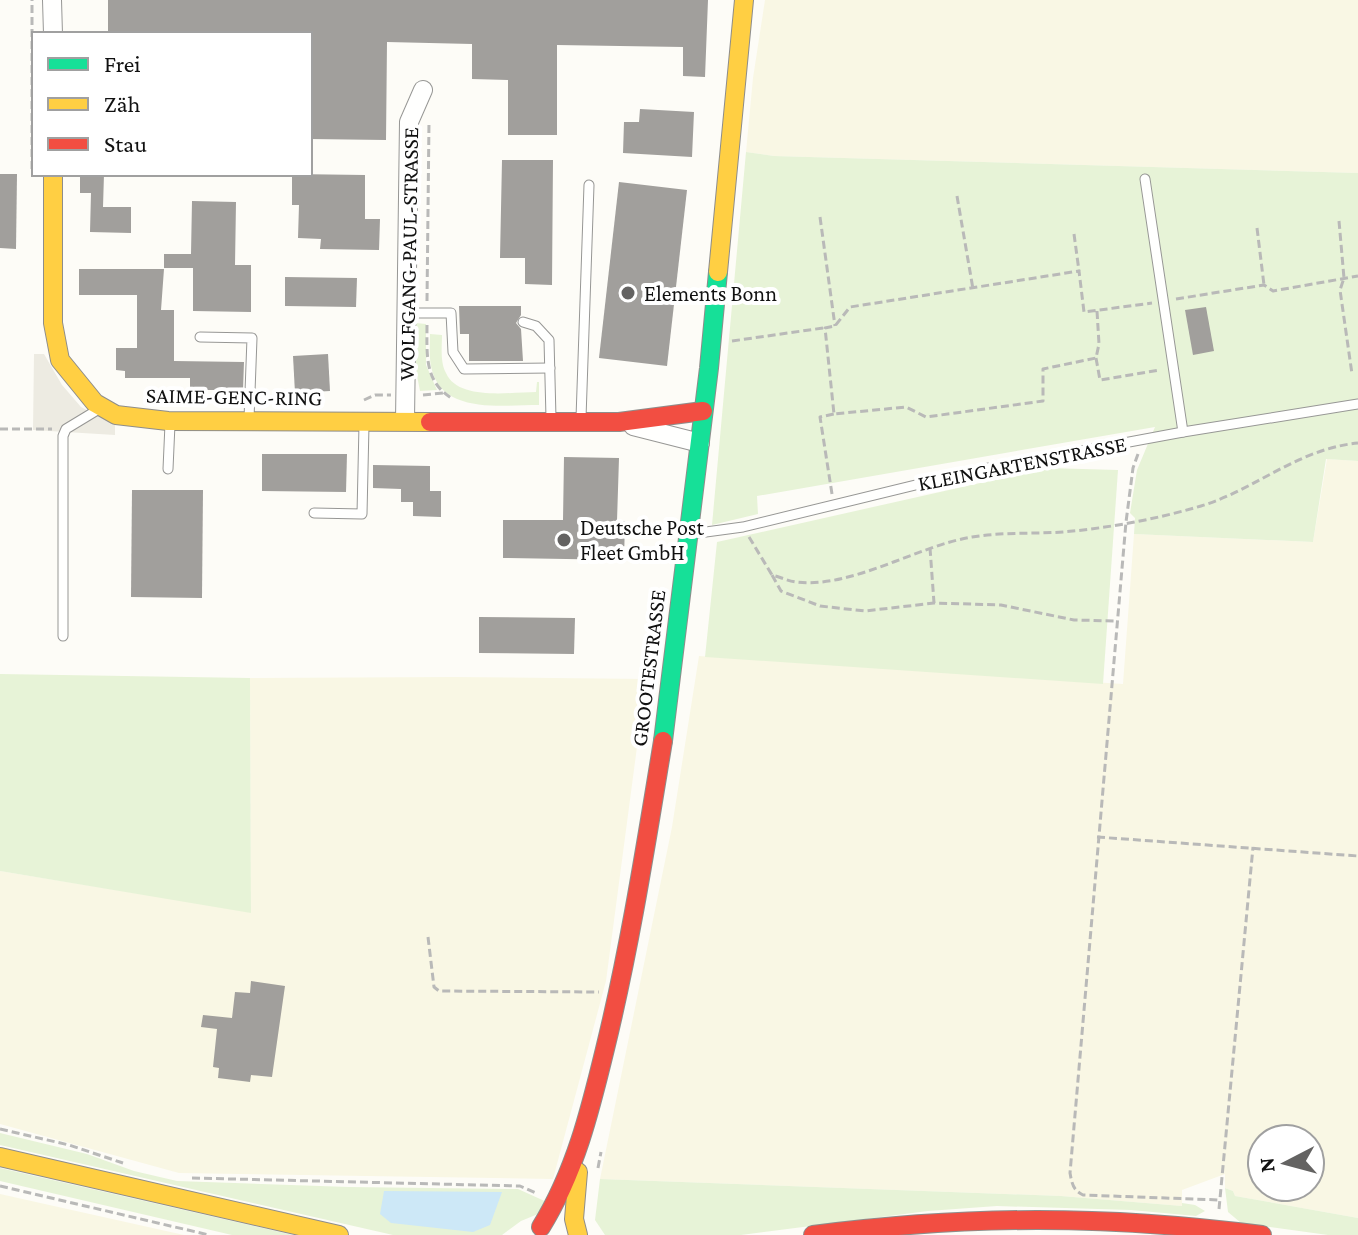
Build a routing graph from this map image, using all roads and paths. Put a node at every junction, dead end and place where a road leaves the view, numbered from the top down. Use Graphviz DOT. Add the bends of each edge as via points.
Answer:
graph roads {
  1 [pos="52,0"];
  2 [pos="744,0"];
  3 [pos="53,32"];
  4 [pos="423,90"];
  5 [pos="53,176"];
  6 [pos="1145,179"];
  7 [pos="589,185"];
  8 [pos="957,196"];
  9 [pos="820,217"];
  10 [pos="1339,221"];
  11 [pos="1257,228"];
  12 [pos="1074,234"];
  13 [pos="1079,271"];
  14 [pos="1358,276"];
  15 [pos="1344,278"];
  16 [pos="1264,285"];
  17 [pos="973,289"];
  18 [pos="1163,301"];
  19 [pos="1097,311"];
  20 [pos="407,313"];
  21 [pos="427,313"];
  22 [pos="523,322"];
  23 [pos="835,326"];
  24 [pos="825,328"];
  25 [pos="200,337"];
  26 [pos="728,342"];
  27 [pos="1096,358"];
  28 [pos="1173,367"];
  29 [pos="550,368"];
  30 [pos="1352,374"];
  31 [pos="459,403"];
  32 [pos="1358,404"];
  33 [pos="102,407"];
  34 [pos="703,411"];
  35 [pos="834,414"];
  36 [pos="170,421"];
  37 [pos="249,421"];
  38 [pos="364,421"];
  39 [pos="405,421"];
  40 [pos="551,421"];
  41 [pos="581,422"];
  42 [pos="619,422"];
  43 [pos="0,429"];
  44 [pos="66,429"];
  45 [pos="1183,432"];
  46 [pos="1143,439"];
  47 [pos="700,443"];
  48 [pos="1358,443"];
  49 [pos="168,469"];
  50 [pos="834,503"];
  51 [pos="314,513"];
  52 [pos="1126,522"];
  53 [pos="743,527"];
  54 [pos="688,534"];
  55 [pos="930,548"];
  56 [pos="772,575"];
  57 [pos="934,603"];
  58 [pos="1117,621"];
  59 [pos="63,636"];
  60 [pos="1097,837"];
  61 [pos="1253,847"];
  62 [pos="1358,856"];
  63 [pos="428,937"];
  64 [pos="619,993"];
  65 [pos="0,1129"];
  66 [pos="580,1144"];
  67 [pos="0,1157"];
  68 [pos="124,1163"];
  69 [pos="193,1178"];
  70 [pos="0,1186"];
  71 [pos="558,1199"];
  72 [pos="1220,1200"];
  73 [pos="1217,1228"];
  74 [pos="532,1231"];
  75 [pos="209,1235"];
  76 [pos="339,1235"];
  77 [pos="576,1235"];
  78 [pos="813,1235"];
  79 [pos="1262,1235"];
  1 -- 3 [label="street"];
  2 -- 34 [label="main road, GROOTESTRASSE"];
  4 -- 20 [label="street, WOLFGANG-PAUL-STRASSE" via="409,122"];
  4 -- 21 [label="path" via="430,125"];
  5 -- 33 [label="main road, SAIME-GENC-RING" via="53,323 60,360"];
  6 -- 18 [label="lane"];
  7 -- 41 [label="lane"];
  8 -- 17 [label="path"];
  9 -- 23 [label="path"];
  10 -- 15 [label="path"];
  11 -- 16 [label="path"];
  12 -- 13 [label="path"];
  13 -- 17 [label="path"];
  13 -- 19 [label="path" via="1084,312"];
  14 -- 15 [label="path"];
  15 -- 16 [label="path" via="1273,291"];
  15 -- 30 [label="path" via="1340,290"];
  16 -- 18 [label="path"];
  17 -- 23 [label="path" via="850,307"];
  18 -- 19 [label="path"];
  18 -- 28 [label="lane"];
  19 -- 27 [label="path"];
  20 -- 21 [label="lane"];
  20 -- 39 [label="street, WOLFGANG-PAUL-STRASSE"];
  21 -- 29 [label="lane" via="451,313 453,352 464,369"];
  21 -- 31 [label="path" via="431,377"];
  22 -- 29 [label="lane" via="536,326 549,340"];
  23 -- 24 [label="path"];
  24 -- 26 [label="path"];
  24 -- 35 [label="path"];
  25 -- 37 [label="lane" via="252,338"];
  27 -- 28 [label="path" via="1100,380"];
  27 -- 35 [label="path" via="1043,369 1043,401 926,417 906,407"];
  28 -- 45 [label="lane"];
  29 -- 40 [label="lane"];
  32 -- 45 [label="lane, KLEINGARTENSTRASSE"];
  33 -- 36 [label="main road, SAIME-GENC-RING" via="116,415"];
  33 -- 44 [label="lane"];
  34 -- 42 [label="main road, SAIME-GENC-RING"];
  34 -- 47 [label="main road, GROOTESTRASSE"];
  35 -- 50 [label="path" via="820,417"];
  36 -- 37 [label="main road, SAIME-GENC-RING"];
  36 -- 49 [label="lane"];
  37 -- 38 [label="main road, SAIME-GENC-RING"];
  38 -- 39 [label="main road, SAIME-GENC-RING"];
  38 -- 51 [label="lane" via="362,514"];
  39 -- 40 [label="main road, SAIME-GENC-RING"];
  40 -- 41 [label="main road, SAIME-GENC-RING"];
  41 -- 42 [label="main road, SAIME-GENC-RING"];
  42 -- 47 [label="street, SAIME-GENC-RING"];
  43 -- 44 [label="path"];
  44 -- 59 [label="lane"];
  45 -- 46 [label="lane, KLEINGARTENSTRASSE"];
  46 -- 50 [label="lane, KLEINGARTENSTRASSE"];
  46 -- 52 [label="path"];
  47 -- 54 [label="main road, GROOTESTRASSE"];
  48 -- 52 [label="path" via="1312,453 1202,505"];
  50 -- 53 [label="lane, KLEINGARTENSTRASSE"];
  52 -- 55 [label="path" via="1065,532 972,537"];
  52 -- 58 [label="path"];
  53 -- 54 [label="lane, KLEINGARTENSTRASSE"];
  53 -- 56 [label="path"];
  54 -- 64 [label="main road, GROOTESTRASSE" via="668,709"];
  55 -- 56 [label="path" via="818,582"];
  55 -- 57 [label="path"];
  56 -- 57 [label="path" via="781,591 820,606 865,611"];
  57 -- 58 [label="path" via="1001,605 1074,620"];
  58 -- 60 [label="path"];
  60 -- 61 [label="path"];
  60 -- 72 [label="path" via="1072,1185 1083,1195"];
  61 -- 62 [label="path"];
  61 -- 72 [label="path"];
  63 -- 64 [label="path" via="434,987 439,991"];
  64 -- 66 [label="main road, GROOTESTRASSE"];
  65 -- 68 [label="path"];
  66 -- 71 [label="main road, GROOTESTRASSE"];
  66 -- 77 [label="main road, GROOTESTRASSE"];
  67 -- 76 [label="main road"];
  69 -- 71 [label="path" via="520,1186"];
  70 -- 75 [label="path"];
  71 -- 74 [label="main road, GROOTESTRASSE"];
  72 -- 73 [label="path"];
  73 -- 78 [label="main road" via="1032,1217 921,1222"];
  73 -- 79 [label="main road"];
  74 -- 77 [label="main road" via="555,1227"];
}
